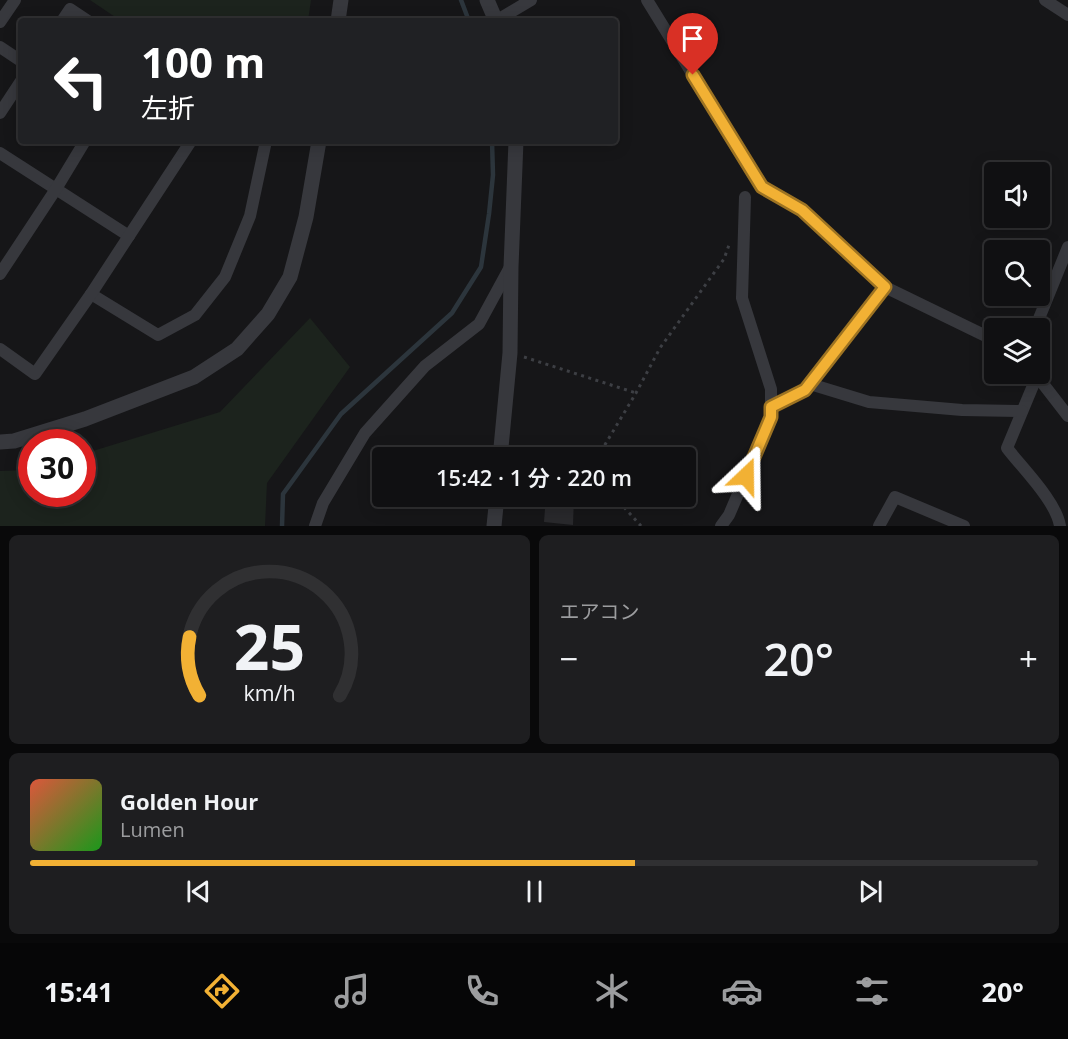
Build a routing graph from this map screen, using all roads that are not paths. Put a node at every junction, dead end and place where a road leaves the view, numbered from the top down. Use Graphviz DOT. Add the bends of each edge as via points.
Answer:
graph roads {
  1 [pos="15,0"];
  2 [pos="341,0"];
  3 [pos="488,0"];
  4 [pos="531,0"];
  5 [pos="647,0"];
  6 [pos="1045,0"];
  7 [pos="1068,15"];
  8 [pos="64,18"];
  9 [pos="84,18"];
  10 [pos="338,18"];
  11 [pos="495,18"];
  12 [pos="501,18"];
  13 [pos="0,22"];
  14 [pos="0,47"];
  15 [pos="18,59"];
  16 [pos="18,86"];
  17 [pos="0,113"];
  18 [pos="83,144"];
  19 [pos="189,144"];
  20 [pos="265,144"];
  21 [pos="318,144"];
  22 [pos="516,144"];
  23 [pos="0,153"];
  24 [pos="56,189"];
  25 [pos="745,196"];
  26 [pos="129,236"];
  27 [pos="1068,247"];
  28 [pos="511,267"];
  29 [pos="0,274"];
  30 [pos="885,287"];
  31 [pos="91,294"];
  32 [pos="1037,318"];
  33 [pos="984,335"];
  34 [pos="0,349"];
  35 [pos="810,384"];
  36 [pos="1032,384"];
  37 [pos="1043,384"];
  38 [pos="771,407"];
  39 [pos="1022,411"];
  40 [pos="1068,416"];
  41 [pos="0,442"];
  42 [pos="501,447"];
  43 [pos="496,507"];
  44 [pos="315,526"];
  45 [pos="494,526"];
  46 [pos="721,526"];
  47 [pos="879,526"];
  48 [pos="964,526"];
  49 [pos="1060,526"];
  1 -- 13 [label="street"];
  2 -- 10 [label="street"];
  3 -- 11 [label="street"];
  4 -- 12 [label="street"];
  5 -- 30 [label="street" via="762,187 802,210"];
  6 -- 7 [label="street"];
  8 -- 9 [label="street" via="70,9"];
  14 -- 15 [label="street"];
  16 -- 17 [label="street"];
  18 -- 24 [label="street"];
  19 -- 26 [label="street"];
  20 -- 31 [label="street" via="250,216 236,255 225,278 195,315 158,335"];
  21 -- 41 [label="street" via="306,217 290,277 267,314 237,349 194,377 85,418"];
  22 -- 28 [label="street"];
  23 -- 24 [label="street"];
  24 -- 26 [label="street"];
  24 -- 29 [label="street"];
  25 -- 38 [label="street" via="742,298 771,389"];
  26 -- 31 [label="street"];
  27 -- 32 [label="street"];
  28 -- 42 [label="street" via="510,353"];
  28 -- 44 [label="street" via="479,324 425,366 365,434 323,503"];
  30 -- 33 [label="street"];
  30 -- 35 [label="street"];
  31 -- 34 [label="street" via="34,374"];
  35 -- 38 [label="street"];
  35 -- 39 [label="street" via="868,402"];
  36 -- 39 [label="street"];
  37 -- 40 [label="street"];
  38 -- 46 [label="street" via="771,417"];
  39 -- 49 [label="street" via="1007,448 1046,498"];
  43 -- 45 [label="street"];
  47 -- 48 [label="street" via="895,497"];
}
